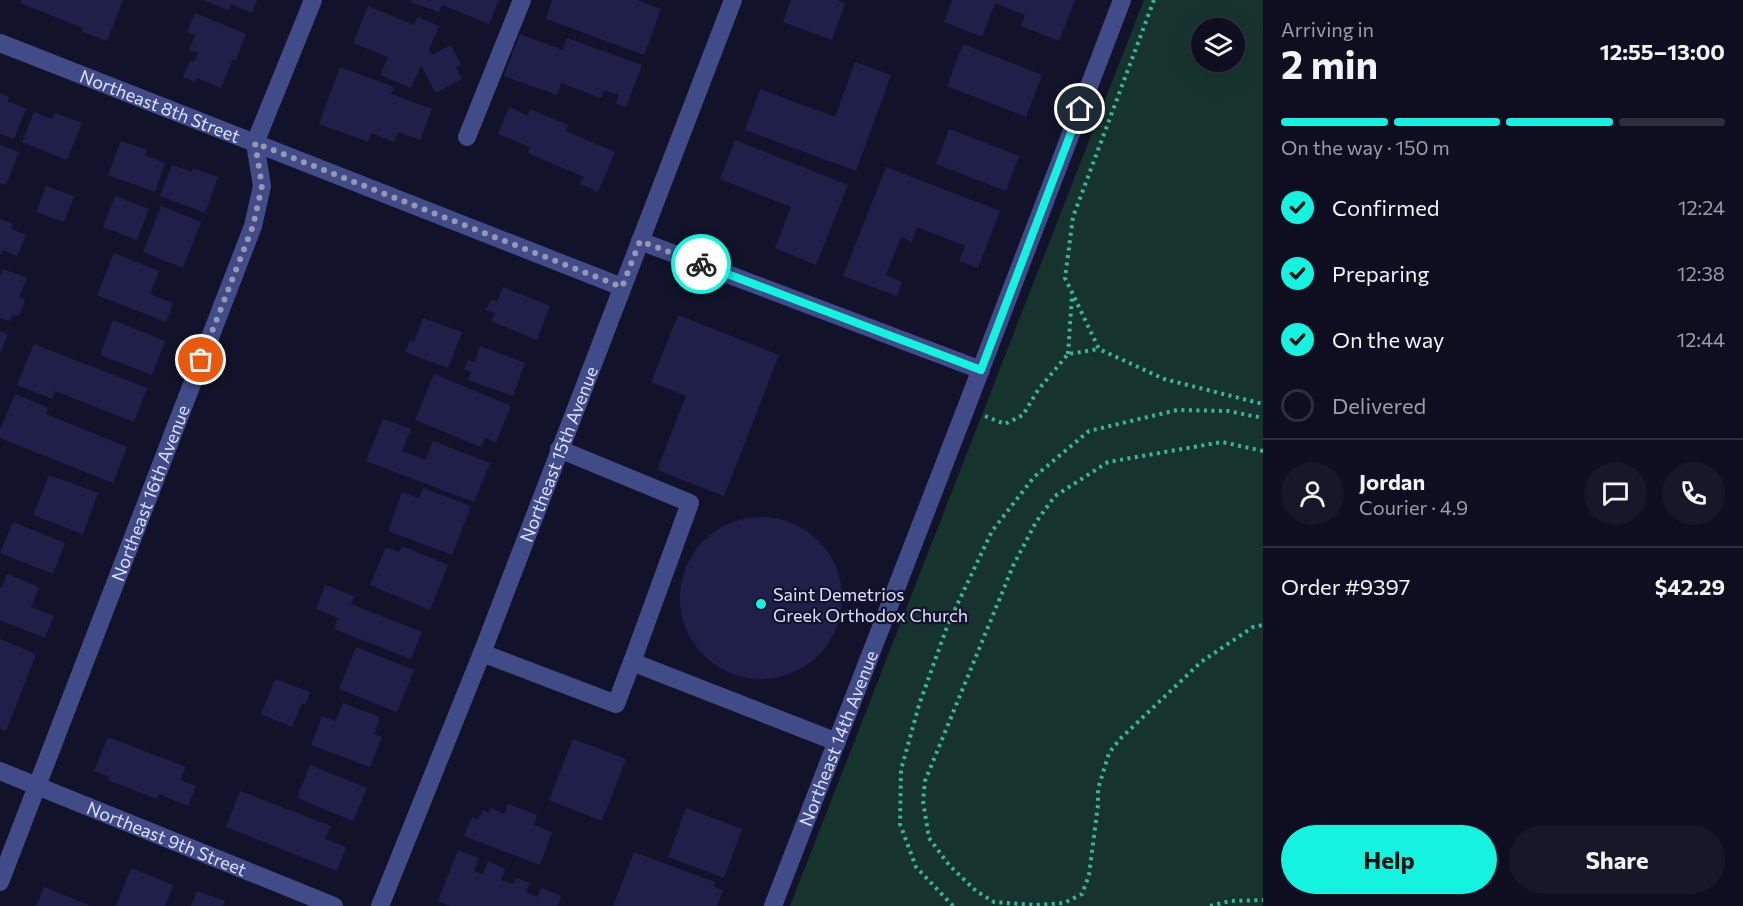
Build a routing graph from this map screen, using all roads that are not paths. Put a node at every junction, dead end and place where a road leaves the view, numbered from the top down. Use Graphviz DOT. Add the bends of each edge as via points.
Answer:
graph roads {
  1 [pos="313,0"];
  2 [pos="522,0"];
  3 [pos="733,0"];
  4 [pos="1122,0"];
  5 [pos="0,44"];
  6 [pos="467,137"];
  7 [pos="255,143"];
  8 [pos="640,241"];
  9 [pos="622,287"];
  10 [pos="981,370"];
  11 [pos="560,449"];
  12 [pos="482,653"];
  13 [pos="632,662"];
  14 [pos="837,742"];
  15 [pos="0,771"];
  16 [pos="38,786"];
  17 [pos="0,882"];
  18 [pos="334,906"];
  19 [pos="380,906"];
  20 [pos="773,906"];
  1 -- 7 [label="street"];
  2 -- 6 [label="street"];
  3 -- 8 [label="street, Northeast 15th Avenue"];
  4 -- 10 [label="street, Northeast 14th Avenue"];
  5 -- 7 [label="street, Northeast 8th Street"];
  7 -- 9 [label="street, Northeast 8th Street"];
  7 -- 16 [label="street, Northeast 16th Avenue" via="262,186 253,226"];
  8 -- 9 [label="street, Northeast 15th Avenue"];
  8 -- 10 [label="street"];
  9 -- 11 [label="street, Northeast 15th Avenue"];
  10 -- 14 [label="street, Northeast 14th Avenue"];
  11 -- 12 [label="street, Northeast 15th Avenue"];
  11 -- 13 [label="street" via="690,503"];
  12 -- 13 [label="street" via="616,704"];
  12 -- 19 [label="street, Northeast 15th Avenue"];
  13 -- 14 [label="street"];
  14 -- 20 [label="street, Northeast 14th Avenue"];
  15 -- 16 [label="street, Northeast 9th Street"];
  16 -- 17 [label="street, Northeast 16th Avenue"];
  16 -- 18 [label="street, Northeast 9th Street"];
}
